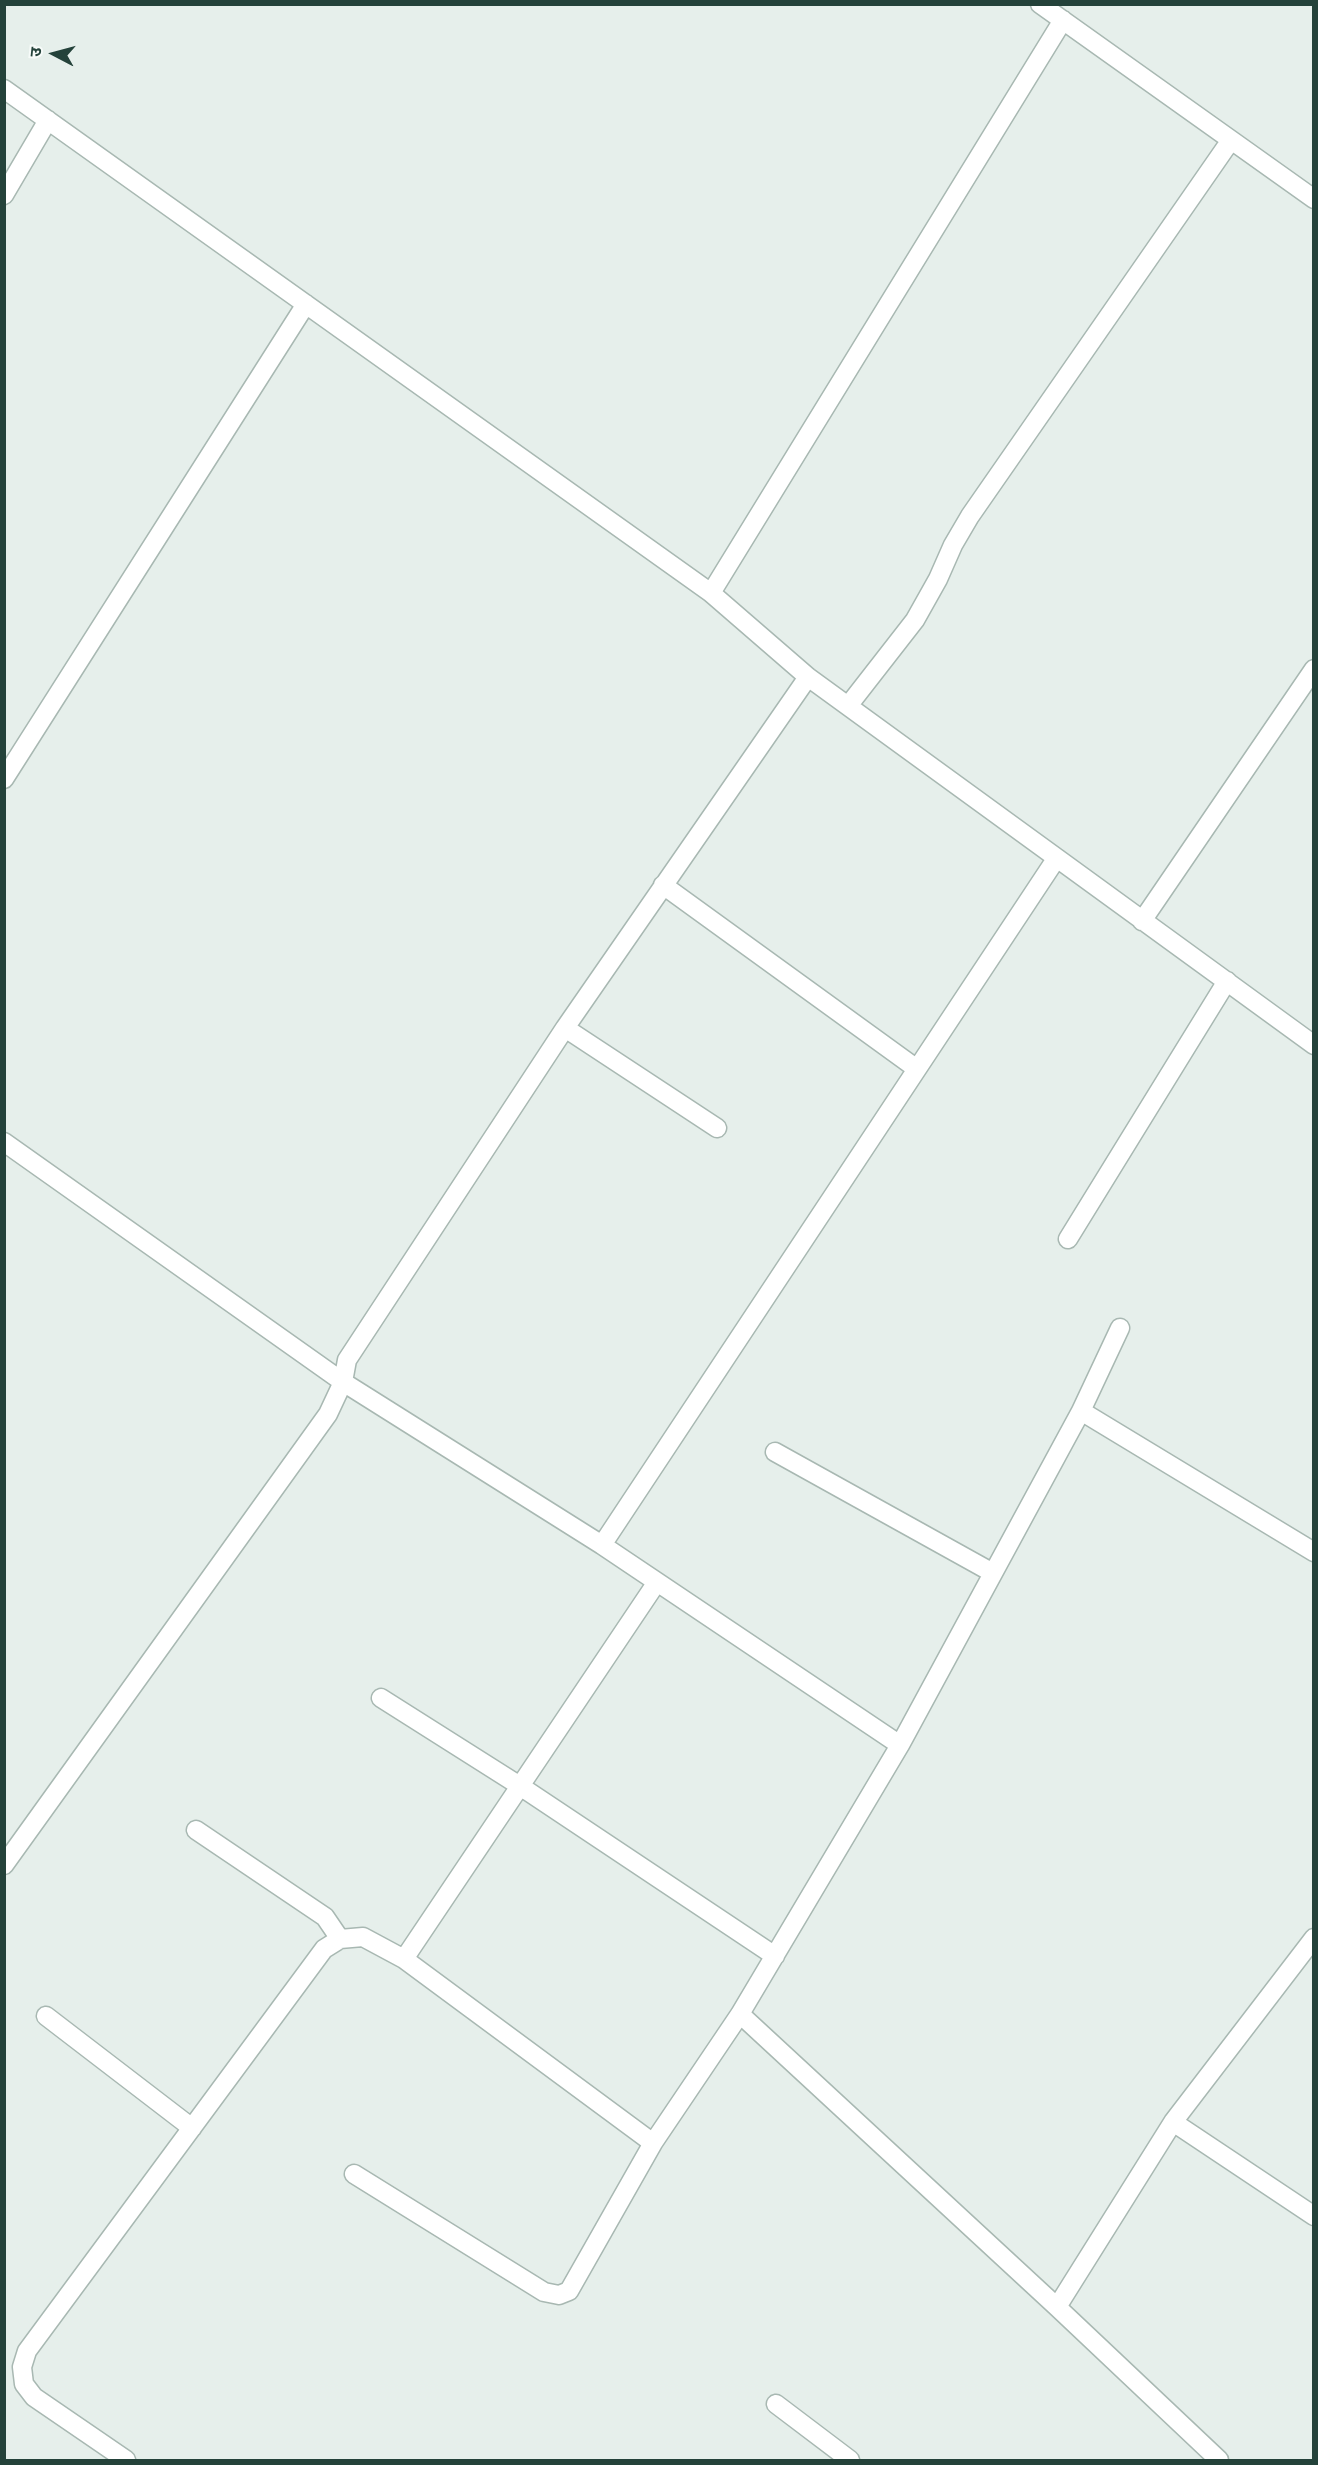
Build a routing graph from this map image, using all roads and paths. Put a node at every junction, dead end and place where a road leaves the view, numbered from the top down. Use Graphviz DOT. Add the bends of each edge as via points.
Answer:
graph roads {
  1 [pos="1040,4"];
  2 [pos="1063,20"];
  3 [pos="4,89"];
  4 [pos="48,120"];
  5 [pos="1230,140"];
  6 [pos="4,195"];
  7 [pos="1314,199"];
  8 [pos="306,304"];
  9 [pos="711,593"];
  10 [pos="1314,669"];
  11 [pos="808,677"];
  12 [pos="848,706"];
  13 [pos="4,779"];
  14 [pos="1056,858"];
  15 [pos="663,885"];
  16 [pos="1142,921"];
  17 [pos="1227,981"];
  18 [pos="565,1028"];
  19 [pos="1314,1045"];
  20 [pos="917,1069"];
  21 [pos="717,1128"];
  22 [pos="4,1142"];
  23 [pos="1068,1239"];
  24 [pos="1120,1328"];
  25 [pos="343,1382"];
  26 [pos="1081,1411"];
  27 [pos="775,1452"];
  28 [pos="602,1545"];
  29 [pos="1314,1552"];
  30 [pos="993,1573"];
  31 [pos="657,1582"];
  32 [pos="381,1698"];
  33 [pos="900,1745"];
  34 [pos="520,1786"];
  35 [pos="196,1830"];
  36 [pos="4,1865"];
  37 [pos="1314,1938"];
  38 [pos="340,1939"];
  39 [pos="775,1956"];
  40 [pos="404,1959"];
  41 [pos="740,2014"];
  42 [pos="46,2016"];
  43 [pos="1173,2122"];
  44 [pos="192,2128"];
  45 [pos="653,2143"];
  46 [pos="354,2174"];
  47 [pos="1314,2216"];
  48 [pos="1057,2307"];
  49 [pos="776,2404"];
  50 [pos="1198,2454"];
  51 [pos="126,2460"];
  52 [pos="850,2460"];
  53 [pos="1219,2460"];
  1 -- 2 [label="street"];
  2 -- 5 [label="street"];
  2 -- 9 [label="street"];
  3 -- 4 [label="street"];
  4 -- 6 [label="street"];
  4 -- 8 [label="street"];
  5 -- 7 [label="street"];
  5 -- 12 [label="street" via="970,516 915,621"];
  8 -- 9 [label="street"];
  8 -- 13 [label="street"];
  9 -- 11 [label="street"];
  10 -- 16 [label="street"];
  11 -- 12 [label="street"];
  11 -- 15 [label="street"];
  12 -- 14 [label="street"];
  14 -- 16 [label="street"];
  14 -- 20 [label="street"];
  15 -- 18 [label="street"];
  15 -- 20 [label="street"];
  16 -- 17 [label="street"];
  17 -- 19 [label="street"];
  17 -- 23 [label="street"];
  18 -- 21 [label="street"];
  18 -- 25 [label="street" via="347,1360"];
  20 -- 28 [label="street"];
  22 -- 25 [label="street"];
  24 -- 26 [label="street"];
  25 -- 28 [label="street"];
  25 -- 36 [label="street" via="328,1414"];
  26 -- 29 [label="street"];
  26 -- 30 [label="street"];
  27 -- 30 [label="street"];
  28 -- 31 [label="street"];
  30 -- 33 [label="street"];
  31 -- 33 [label="street"];
  31 -- 34 [label="street"];
  32 -- 34 [label="street"];
  33 -- 39 [label="street"];
  34 -- 39 [label="street"];
  34 -- 40 [label="street"];
  35 -- 38 [label="street" via="325,1917"];
  37 -- 43 [label="street"];
  38 -- 40 [label="street" via="363,1937"];
  38 -- 44 [label="street" via="324,1949"];
  39 -- 41 [label="street"];
  40 -- 45 [label="street"];
  41 -- 45 [label="street"];
  41 -- 48 [label="street"];
  42 -- 44 [label="street"];
  43 -- 47 [label="street"];
  43 -- 48 [label="street"];
  44 -- 51 [label="street" via="27,2351 22,2367 24,2384 34,2397"];
  45 -- 46 [label="street" via="569,2291 559,2295 544,2292"];
  48 -- 50 [label="street"];
  49 -- 52 [label="street"];
  50 -- 53 [label="street"];
}
